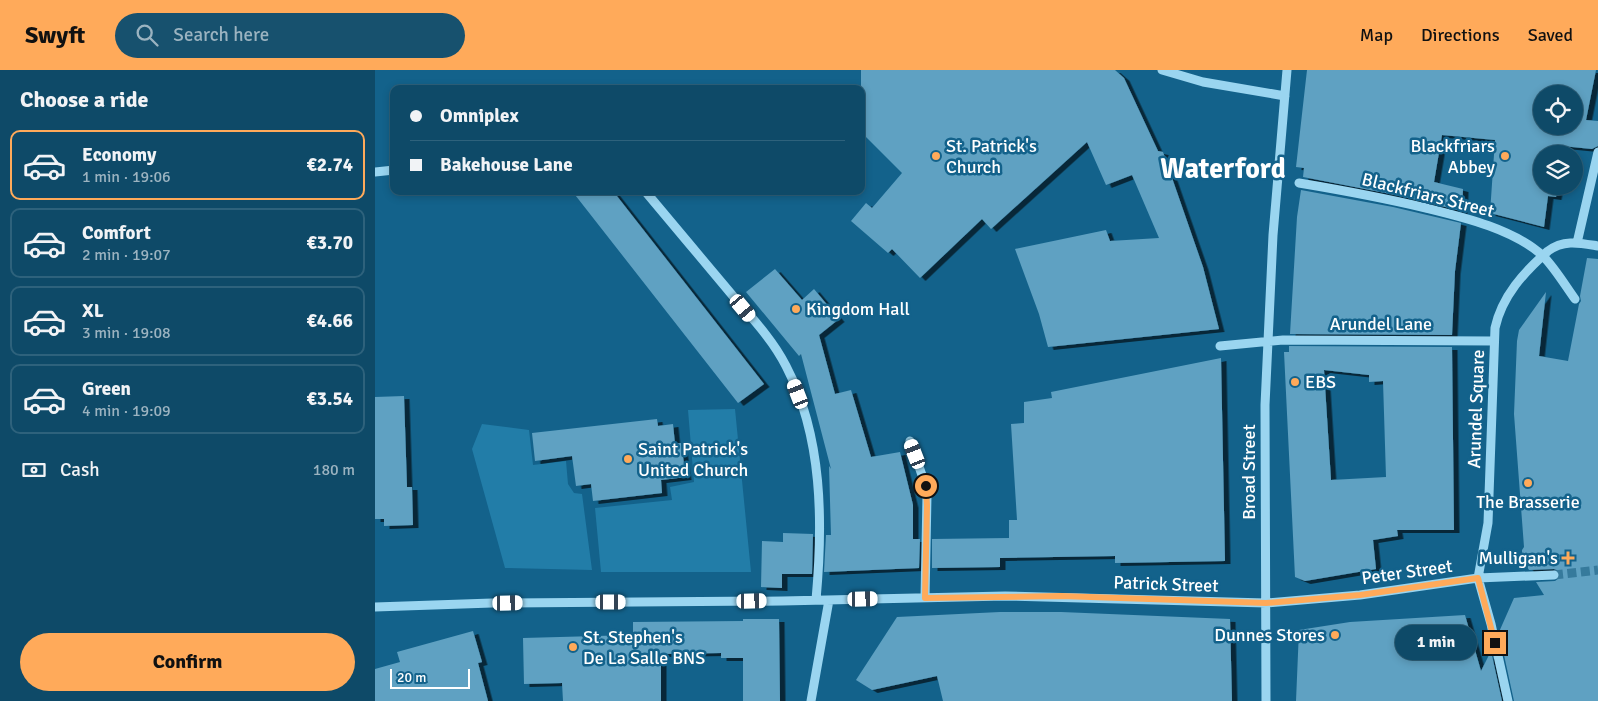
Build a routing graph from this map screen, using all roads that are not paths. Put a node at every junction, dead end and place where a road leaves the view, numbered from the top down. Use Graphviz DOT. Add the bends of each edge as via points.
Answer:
graph roads {
  1 [pos="1162,70"];
  2 [pos="1287,70"];
  3 [pos="1285,96"];
  4 [pos="1598,152"];
  5 [pos="390,170"];
  6 [pos="375,172"];
  7 [pos="1299,183"];
  8 [pos="648,195"];
  9 [pos="1577,243"];
  10 [pos="1598,246"];
  11 [pos="1543,256"];
  12 [pos="1575,298"];
  13 [pos="1268,341"];
  14 [pos="1494,341"];
  15 [pos="1220,346"];
  16 [pos="910,442"];
  17 [pos="1554,575"];
  18 [pos="1478,578"];
  19 [pos="925,598"];
  20 [pos="816,600"];
  21 [pos="829,600"];
  22 [pos="1266,603"];
  23 [pos="375,607"];
  24 [pos="811,701"];
  25 [pos="1266,701"];
  26 [pos="1508,701"];
  1 -- 3 [label="street" via="1203,82"];
  2 -- 3 [label="street, Broad Street"];
  3 -- 13 [label="street, Broad Street"];
  4 -- 9 [label="street"];
  5 -- 6 [label="street"];
  7 -- 11 [label="street, Blackfriars Street" via="1382,198 1479,222 1511,236"];
  8 -- 20 [label="street" via="767,337 792,379 809,431 817,490 819,548"];
  9 -- 10 [label="street, Arundel Square"];
  9 -- 11 [label="street, Arundel Square" via="1562,243"];
  11 -- 12 [label="street"];
  11 -- 14 [label="street, Arundel Square" via="1505,300 1497,318"];
  13 -- 14 [label="street, Arundel Lane"];
  13 -- 15 [label="street, Arundel Lane"];
  13 -- 22 [label="street, Broad Street" via="1265,405"];
  14 -- 18 [label="street, Arundel Square" via="1488,523"];
  16 -- 19 [label="street" via="927,496"];
  17 -- 18 [label="street, Peter Street"];
  18 -- 22 [label="street, Peter Street" via="1360,595"];
  18 -- 26 [label="street"];
  19 -- 21 [label="street, Patrick Street"];
  19 -- 22 [label="street, Patrick Street" via="1061,596"];
  20 -- 21 [label="street, Patrick Street"];
  20 -- 23 [label="street, Patrick Street"];
  21 -- 24 [label="street"];
  22 -- 25 [label="street, Broad Street"];
}
